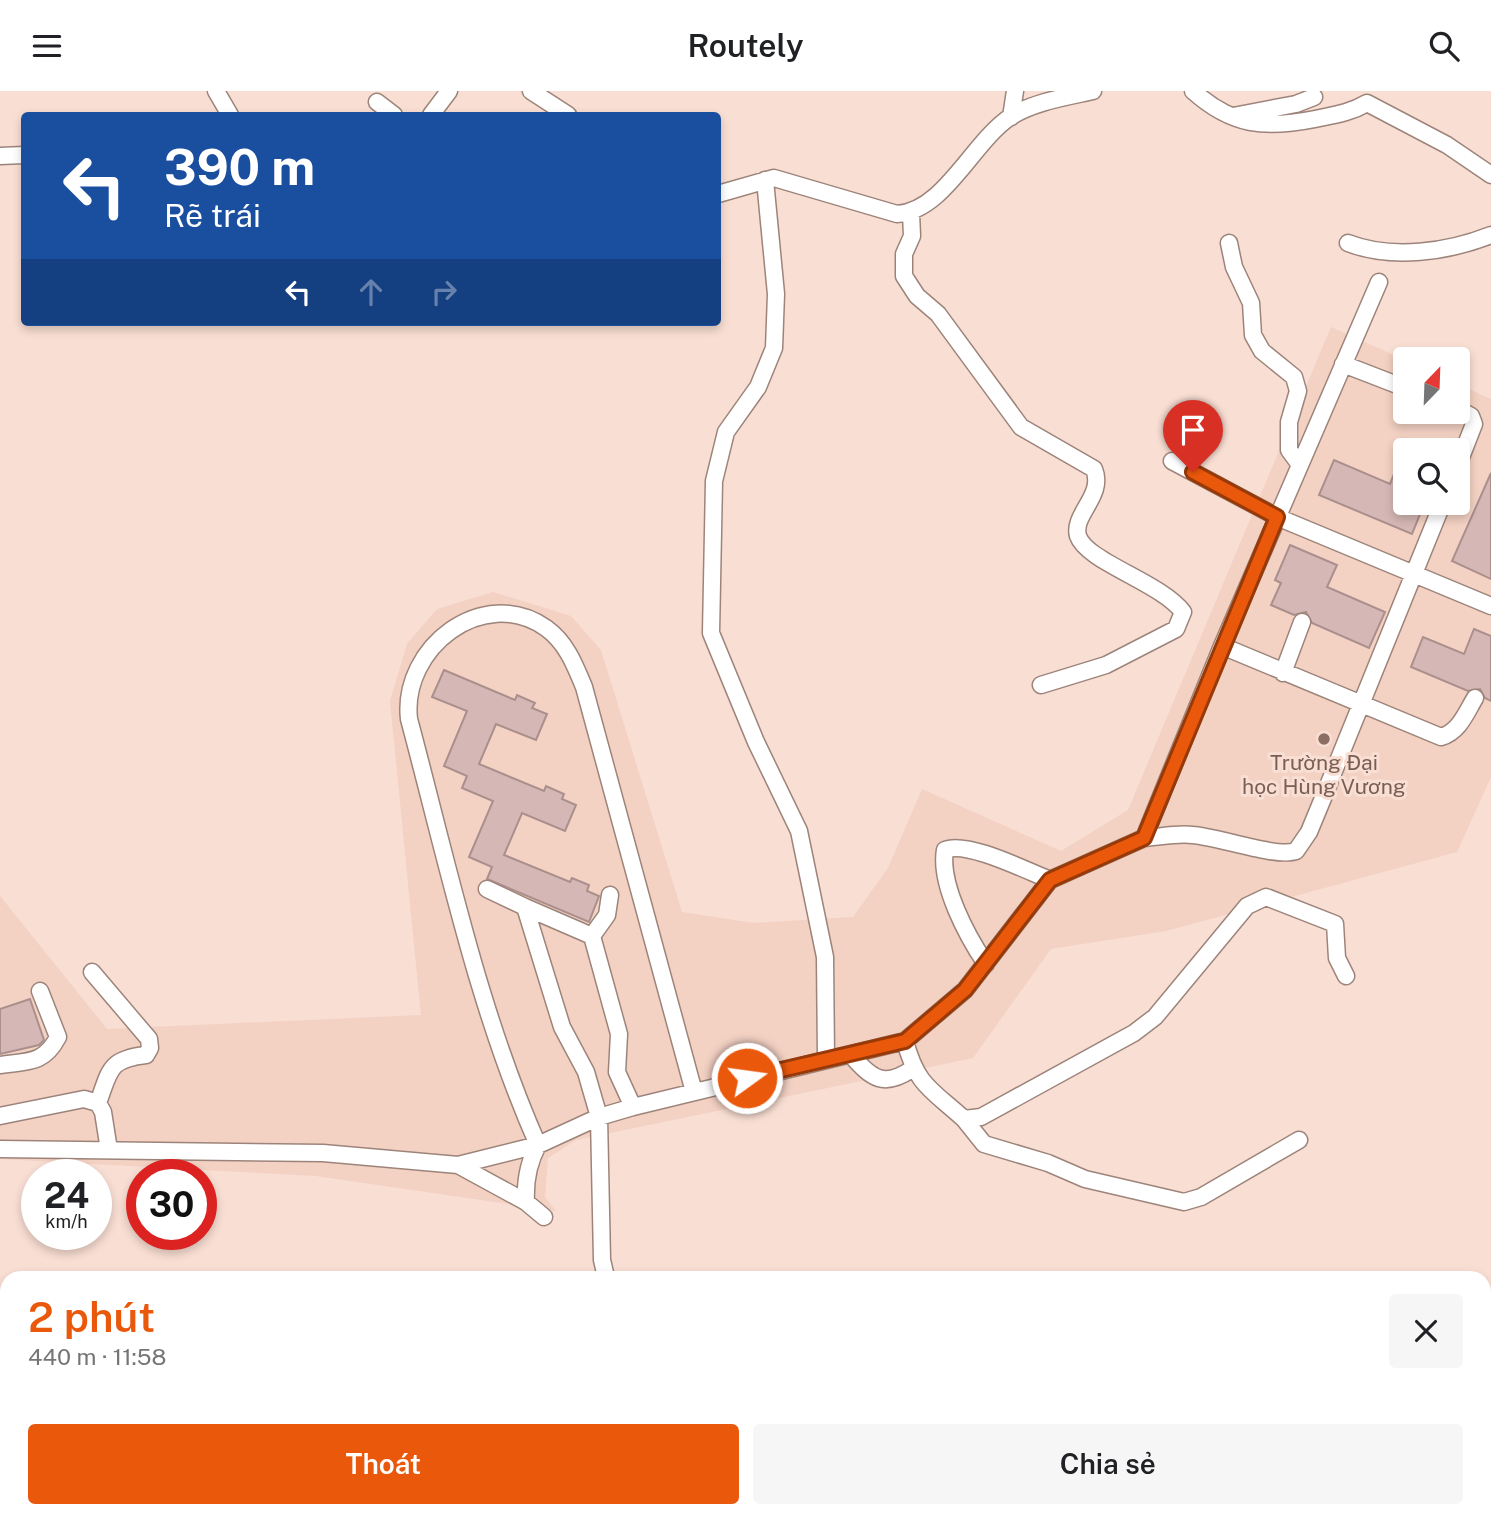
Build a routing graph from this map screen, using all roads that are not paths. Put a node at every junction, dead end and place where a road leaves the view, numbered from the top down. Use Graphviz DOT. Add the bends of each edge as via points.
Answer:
graph roads {
  1 [pos="216,91"];
  2 [pos="449,91"];
  3 [pos="531,91"];
  4 [pos="1015,91"];
  5 [pos="1093,91"];
  6 [pos="1193,91"];
  7 [pos="1314,97"];
  8 [pos="1371,97"];
  9 [pos="377,102"];
  10 [pos="228,112"];
  11 [pos="390,112"];
  12 [pos="433,112"];
  13 [pos="563,112"];
  14 [pos="1011,117"];
  15 [pos="1230,117"];
  16 [pos="21,155"];
  17 [pos="0,156"];
  18 [pos="1491,175"];
  19 [pos="765,180"];
  20 [pos="721,193"];
  21 [pos="911,213"];
  22 [pos="1491,235"];
  23 [pos="1229,243"];
  24 [pos="1348,243"];
  25 [pos="1379,282"];
  26 [pos="1343,363"];
  27 [pos="1393,383"];
  28 [pos="1470,416"];
  29 [pos="1469,438"];
  30 [pos="1172,461"];
  31 [pos="1300,465"];
  32 [pos="1438,515"];
  33 [pos="1277,517"];
  34 [pos="1413,576"];
  35 [pos="1491,606"];
  36 [pos="1302,622"];
  37 [pos="1222,646"];
  38 [pos="1283,673"];
  39 [pos="1041,685"];
  40 [pos="1475,698"];
  41 [pos="1360,706"];
  42 [pos="1144,838"];
  43 [pos="1050,880"];
  44 [pos="487,889"];
  45 [pos="610,895"];
  46 [pos="526,907"];
  47 [pos="592,936"];
  48 [pos="986,964"];
  49 [pos="92,972"];
  50 [pos="1346,976"];
  51 [pos="40,992"];
  52 [pos="905,1041"];
  53 [pos="851,1055"];
  54 [pos="826,1058"];
  55 [pos="0,1065"];
  56 [pos="912,1069"];
  57 [pos="694,1091"];
  58 [pos="98,1103"];
  59 [pos="633,1107"];
  60 [pos="0,1116"];
  61 [pos="599,1117"];
  62 [pos="964,1119"];
  63 [pos="1299,1140"];
  64 [pos="538,1145"];
  65 [pos="0,1149"];
  66 [pos="108,1150"];
  67 [pos="458,1165"];
  68 [pos="526,1202"];
  69 [pos="544,1217"];
  70 [pos="605,1271"];
  1 -- 10 [label="street"];
  2 -- 12 [label="street"];
  3 -- 13 [label="street"];
  4 -- 14 [label="street"];
  5 -- 14 [label="street" via="1051,100"];
  6 -- 15 [label="street"];
  7 -- 15 [label="street"];
  8 -- 15 [label="street" via="1352,112 1280,126"];
  8 -- 18 [label="street"];
  9 -- 11 [label="street"];
  14 -- 21 [label="street" via="977,147 946,185"];
  16 -- 17 [label="street"];
  19 -- 20 [label="street"];
  19 -- 21 [label="street" via="795,182 827,196 897,214"];
  19 -- 54 [label="street" via="776,294 774,348 758,387 726,432 714,481 711,633 755,742 799,831 825,957"];
  21 -- 39 [label="street" via="904,277 917,296 938,314 1021,427 1094,469 1095,493 1083,513 1079,537 1096,557 1153,586 1183,612 1176,629 1106,665"];
  22 -- 24 [label="street" via="1465,245 1414,252 1365,250"];
  23 -- 31 [label="street" via="1234,267 1251,303 1252,335 1262,351 1294,377 1298,391 1289,422 1289,450"];
  25 -- 26 [label="street"];
  26 -- 27 [label="street"];
  26 -- 31 [label="street"];
  28 -- 29 [label="street" via="1474,424"];
  30 -- 33 [label="street"];
  31 -- 33 [label="street"];
  32 -- 34 [label="street"];
  33 -- 34 [label="street"];
  33 -- 37 [label="street"];
  34 -- 35 [label="street"];
  34 -- 41 [label="street"];
  36 -- 38 [label="street"];
  37 -- 38 [label="street"];
  37 -- 42 [label="street"];
  38 -- 41 [label="street"];
  40 -- 41 [label="street" via="1459,725 1440,737"];
  41 -- 42 [label="street" via="1309,832 1296,851 1275,852 1190,834"];
  42 -- 43 [label="street"];
  43 -- 48 [label="street"];
  43 -- 48 [label="street" via="970,849 954,845 945,849 943,862 964,931"];
  44 -- 46 [label="street"];
  45 -- 47 [label="street" via="607,915"];
  46 -- 47 [label="street"];
  46 -- 61 [label="street" via="562,1027 586,1072"];
  47 -- 59 [label="street" via="619,1034 617,1072"];
  48 -- 52 [label="street" via="965,990"];
  49 -- 58 [label="street" via="149,1039 150,1048 146,1055 117,1063"];
  50 -- 62 [label="street" via="1338,958 1335,925 1266,897 1255,901 1155,1017 1134,1033 981,1117"];
  51 -- 55 [label="street" via="58,1037 51,1052 43,1058"];
  52 -- 53 [label="street"];
  52 -- 56 [label="street"];
  53 -- 54 [label="street"];
  53 -- 56 [label="street" via="876,1079 896,1080"];
  54 -- 57 [label="street"];
  56 -- 62 [label="street"];
  57 -- 59 [label="street"];
  57 -- 64 [label="street" via="584,687 569,653 547,629 523,617 498,611 473,617 433,644 417,667 407,701 409,719 480,981"];
  58 -- 60 [label="street" via="84,1099"];
  58 -- 66 [label="street"];
  59 -- 61 [label="street"];
  61 -- 64 [label="street"];
  61 -- 70 [label="street"];
  62 -- 63 [label="street" via="984,1144 1086,1179 1184,1202 1201,1197"];
  64 -- 67 [label="street"];
  64 -- 68 [label="street" via="531,1157"];
  65 -- 66 [label="street"];
  66 -- 67 [label="street" via="323,1153"];
  67 -- 68 [label="street"];
  68 -- 69 [label="street"];
}
